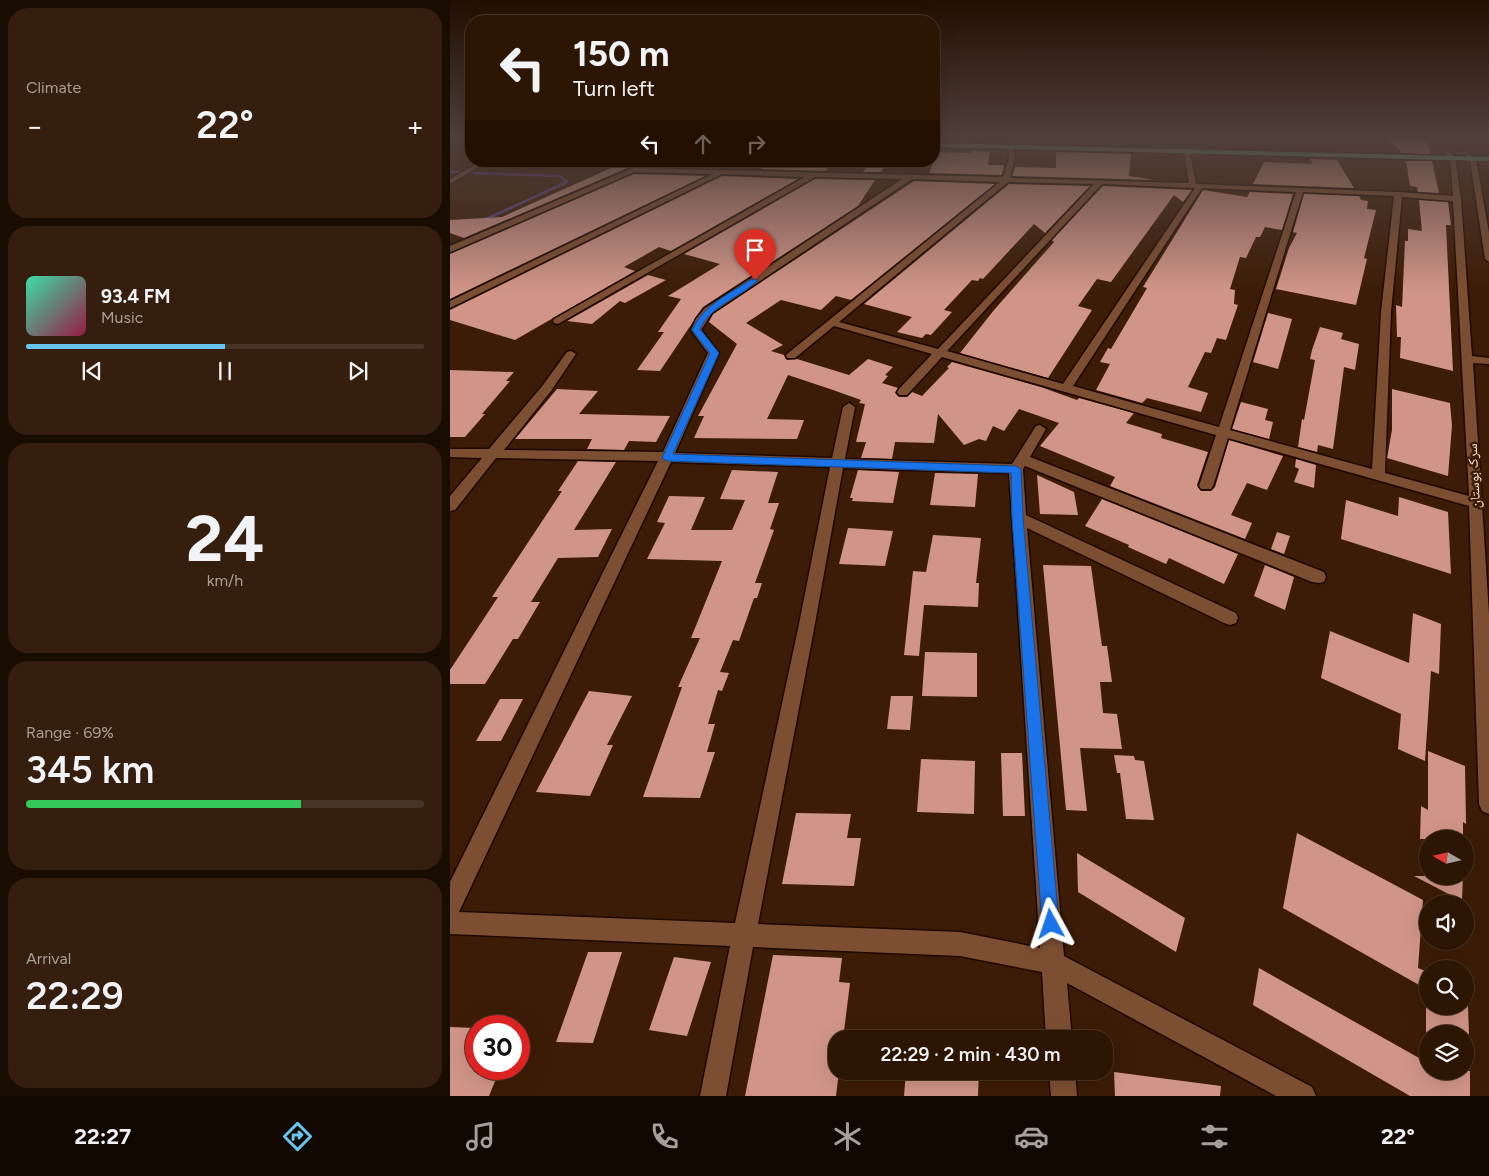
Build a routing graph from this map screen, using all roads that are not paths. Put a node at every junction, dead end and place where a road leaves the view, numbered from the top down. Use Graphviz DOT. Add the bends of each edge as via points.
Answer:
graph roads {
  1 [pos="589,189"];
  2 [pos="688,189"];
  3 [pos="788,189"];
  4 [pos="893,189"];
  5 [pos="995,189"];
  6 [pos="1093,189"];
  7 [pos="1194,189"];
  8 [pos="1261,189"];
  9 [pos="1457,189"];
  10 [pos="1478,189"];
  11 [pos="1300,191"];
  12 [pos="1398,194"];
  13 [pos="1457,199"];
  14 [pos="450,249"];
  15 [pos="1489,259"];
  16 [pos="450,305"];
  17 [pos="558,321"];
  18 [pos="833,323"];
  19 [pos="940,353"];
  20 [pos="571,354"];
  21 [pos="791,356"];
  22 [pos="1467,359"];
  23 [pos="1489,361"];
  24 [pos="1066,388"];
  25 [pos="903,392"];
  26 [pos="849,407"];
  27 [pos="1040,429"];
  28 [pos="1222,433"];
  29 [pos="450,453"];
  30 [pos="493,453"];
  31 [pos="667,458"];
  32 [pos="836,462"];
  33 [pos="1019,464"];
  34 [pos="1378,476"];
  35 [pos="1206,486"];
  36 [pos="1476,502"];
  37 [pos="450,506"];
  38 [pos="1018,518"];
  39 [pos="1318,577"];
  40 [pos="1230,618"];
  41 [pos="1487,710"];
  42 [pos="1489,804"];
  43 [pos="450,906"];
  44 [pos="450,923"];
  45 [pos="743,936"];
  46 [pos="1054,963"];
  47 [pos="1059,1030"];
  48 [pos="1063,1080"];
  49 [pos="713,1096"];
  50 [pos="1064,1096"];
  51 [pos="1303,1096"];
  1 -- 14 [label="street"];
  2 -- 16 [label="street"];
  3 -- 17 [label="street"];
  4 -- 31 [label="street" via="708,311 701,319 696,330 714,353"];
  5 -- 18 [label="street"];
  6 -- 19 [label="street"];
  7 -- 24 [label="street"];
  8 -- 11 [label="street"];
  9 -- 13 [label="street, سرک بوستان"];
  10 -- 15 [label="street"];
  11 -- 12 [label="street"];
  11 -- 28 [label="street"];
  12 -- 13 [label="street"];
  12 -- 34 [label="street" via="1386,312"];
  13 -- 22 [label="street, سرک بوستان"];
  18 -- 19 [label="street"];
  18 -- 21 [label="street"];
  19 -- 24 [label="street"];
  19 -- 25 [label="street"];
  20 -- 30 [label="street"];
  22 -- 23 [label="street"];
  22 -- 36 [label="street, سرک بوستان"];
  24 -- 28 [label="street"];
  26 -- 32 [label="street"];
  27 -- 33 [label="street"];
  28 -- 34 [label="street"];
  28 -- 35 [label="street"];
  29 -- 30 [label="street"];
  30 -- 31 [label="street"];
  30 -- 37 [label="street"];
  31 -- 32 [label="street"];
  31 -- 43 [label="street"];
  32 -- 33 [label="street"];
  32 -- 45 [label="street" via="806,629"];
  33 -- 38 [label="street"];
  33 -- 39 [label="street"];
  34 -- 36 [label="street"];
  36 -- 41 [label="street, سرک بوستان"];
  38 -- 40 [label="street"];
  38 -- 46 [label="street"];
  41 -- 42 [label="street, سرک بوستان"];
  44 -- 45 [label="street"];
  45 -- 46 [label="street" via="960,944"];
  45 -- 49 [label="street"];
  46 -- 47 [label="street"];
  46 -- 51 [label="street"];
  48 -- 50 [label="street"];
}
